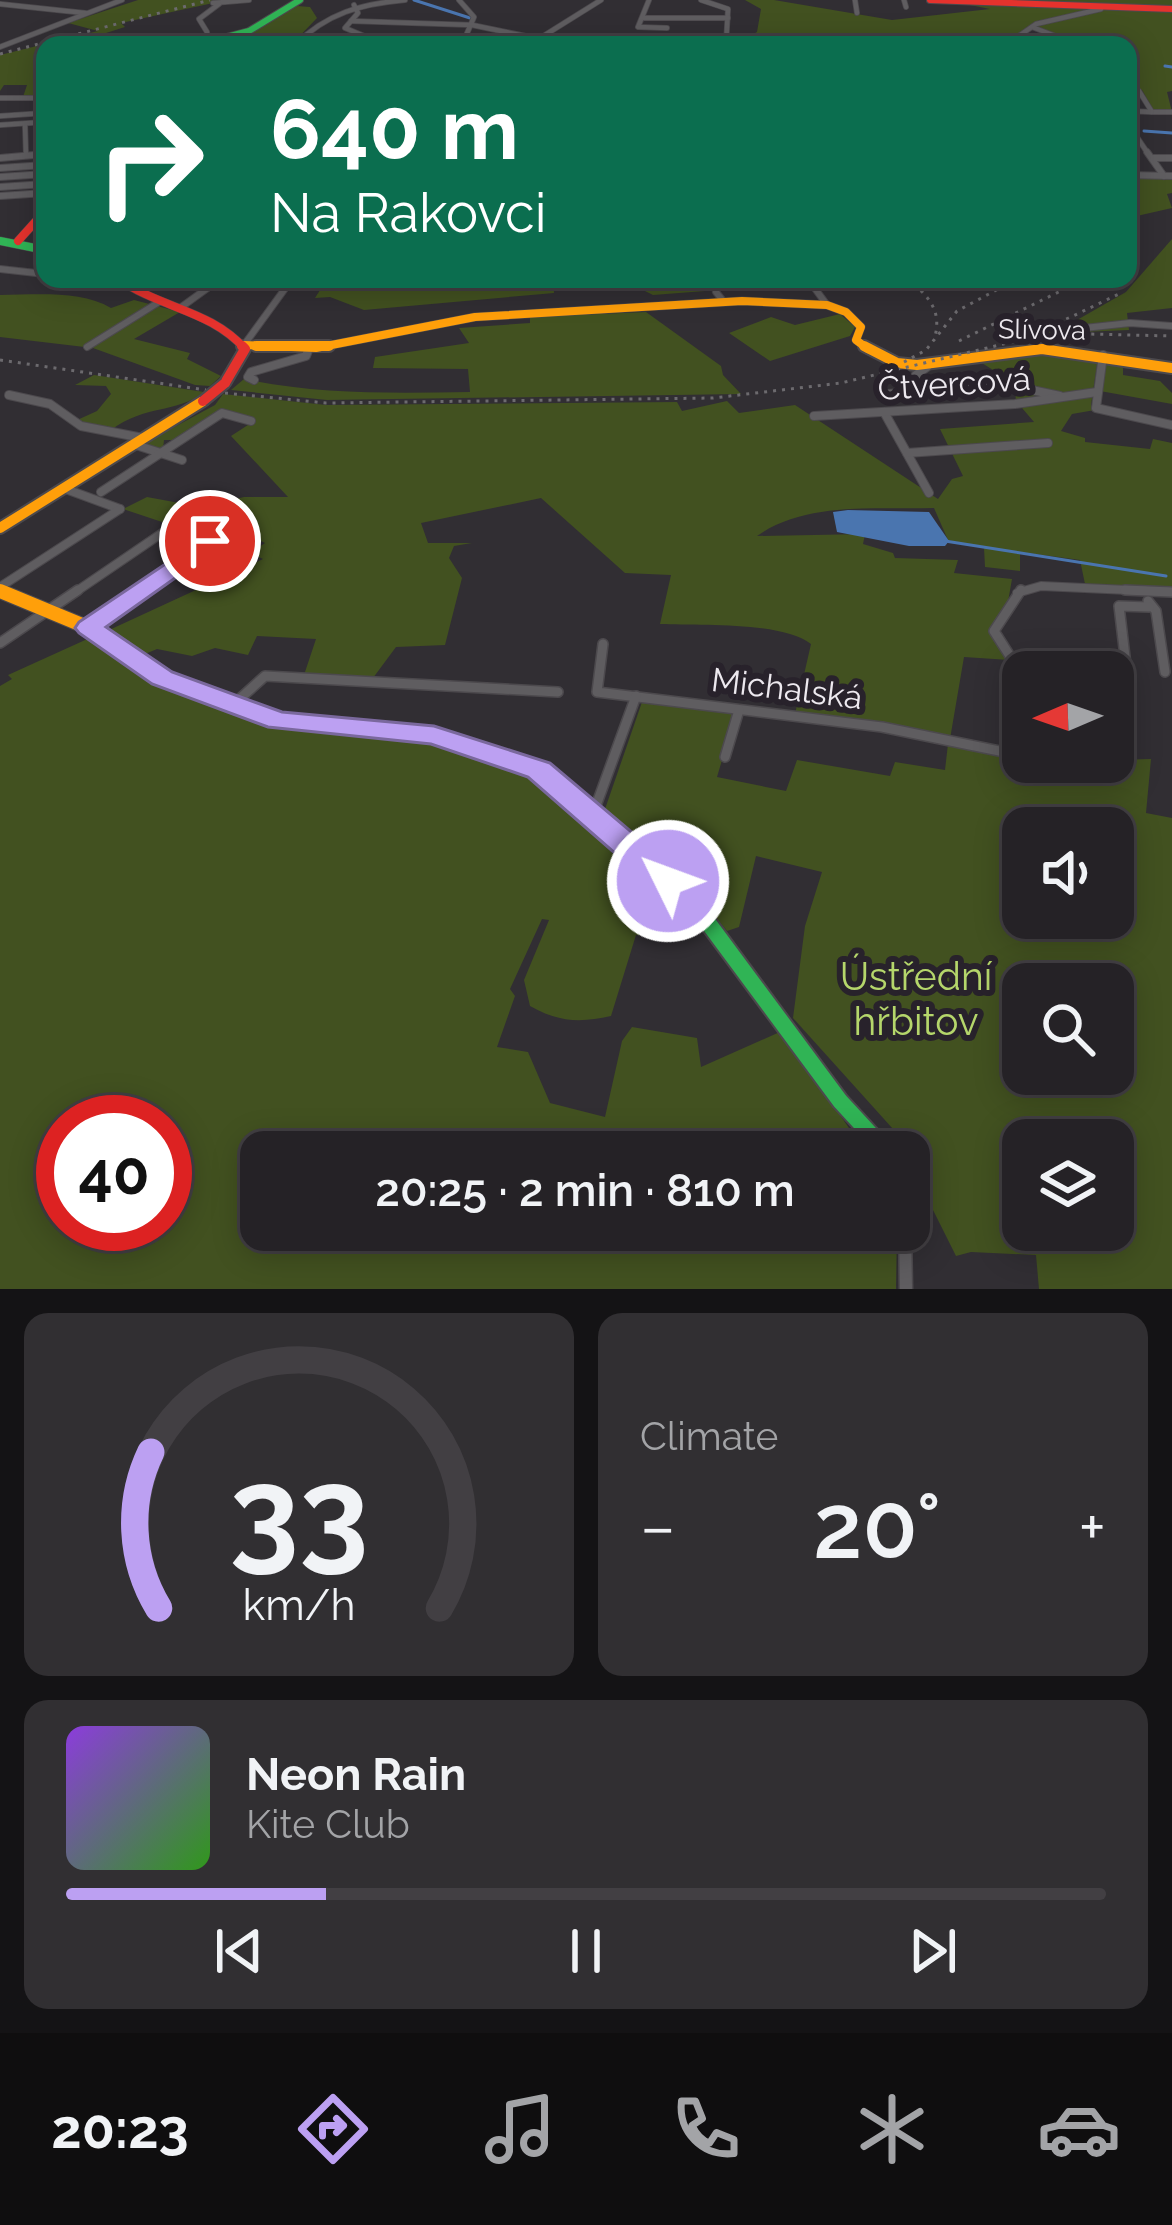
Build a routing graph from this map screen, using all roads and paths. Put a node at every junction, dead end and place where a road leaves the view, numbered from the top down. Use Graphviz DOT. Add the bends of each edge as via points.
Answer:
graph roads {
  1 [pos="122,0"];
  2 [pos="250,0"];
  3 [pos="300,0"];
  4 [pos="405,0"];
  5 [pos="459,0"];
  6 [pos="601,0"];
  7 [pos="649,0"];
  8 [pos="701,0"];
  9 [pos="855,0"];
  10 [pos="930,0"];
  11 [pos="1,2"];
  12 [pos="210,2"];
  13 [pos="353,3"];
  14 [pos="219,4"];
  15 [pos="1101,9"];
  16 [pos="1172,9"];
  17 [pos="857,13"];
  18 [pos="90,14"];
  19 [pos="644,18"];
  20 [pos="728,19"];
  21 [pos="351,21"];
  22 [pos="472,25"];
  23 [pos="1032,27"];
  24 [pos="667,28"];
  25 [pos="206,36"];
  26 [pos="234,36"];
  27 [pos="303,36"];
  28 [pos="364,36"];
  29 [pos="466,36"];
  30 [pos="511,36"];
  31 [pos="544,36"];
  32 [pos="727,36"];
  33 [pos="1019,36"];
  34 [pos="1056,36"];
  35 [pos="2,46"];
  36 [pos="1137,91"];
  37 [pos="0,98"];
  38 [pos="36,98"];
  39 [pos="1137,111"];
  40 [pos="1152,112"];
  41 [pos="1172,112"];
  42 [pos="36,114"];
  43 [pos="0,116"];
  44 [pos="36,123"];
  45 [pos="25,124"];
  46 [pos="0,125"];
  47 [pos="1137,136"];
  48 [pos="30,155"];
  49 [pos="36,155"];
  50 [pos="0,158"];
  51 [pos="1154,158"];
  52 [pos="1172,158"];
  53 [pos="34,170"];
  54 [pos="0,172"];
  55 [pos="1137,175"];
  56 [pos="1168,176"];
  57 [pos="29,184"];
  58 [pos="36,184"];
  59 [pos="0,187"];
  60 [pos="36,194"];
  61 [pos="0,196"];
  62 [pos="36,221"];
  63 [pos="0,241"];
  64 [pos="18,241"];
  65 [pos="36,247"];
  66 [pos="0,269"];
  67 [pos="36,273"];
  68 [pos="129,288"];
  69 [pos="208,288"];
  70 [pos="281,288"];
  71 [pos="282,288"];
  72 [pos="815,288"];
  73 [pos="159,302"];
  74 [pos="827,305"];
  75 [pos="180,308"];
  76 [pos="256,323"];
  77 [pos="1172,326"];
  78 [pos="1075,329"];
  79 [pos="232,331"];
  80 [pos="87,347"];
  81 [pos="309,348"];
  82 [pos="244,349"];
  83 [pos="1103,355"];
  84 [pos="920,366"];
  85 [pos="1172,368"];
  86 [pos="254,380"];
  87 [pos="925,392"];
  88 [pos="1097,392"];
  89 [pos="887,394"];
  90 [pos="9,395"];
  91 [pos="1066,398"];
  92 [pos="884,412"];
  93 [pos="814,416"];
  94 [pos="251,421"];
  95 [pos="1172,424"];
  96 [pos="138,441"];
  97 [pos="1048,443"];
  98 [pos="160,453"];
  99 [pos="908,453"];
  100 [pos="182,460"];
  101 [pos="63,488"];
  102 [pos="101,492"];
  103 [pos="929,493"];
  104 [pos="0,528"];
  105 [pos="168,529"];
  106 [pos="228,548"];
  107 [pos="0,589"];
  108 [pos="1145,590"];
  109 [pos="1172,592"];
  110 [pos="1149,607"];
  111 [pos="49,611"];
  112 [pos="94,630"];
  113 [pos="0,643"];
  114 [pos="603,644"];
  115 [pos="1007,651"];
  116 [pos="1124,651"];
  117 [pos="1165,672"];
  118 [pos="558,692"];
  119 [pos="636,696"];
  120 [pos="234,704"];
  121 [pos="739,710"];
  122 [pos="1002,752"];
  123 [pos="725,757"];
  124 [pos="593,814"];
  125 [pos="868,1131"];
  126 [pos="905,1251"];
  127 [pos="906,1289"];
  1 -- 18 [label="street"];
  2 -- 14 [label="street"];
  3 -- 26 [label="street"];
  4 -- 13 [label="street"];
  5 -- 22 [label="street"];
  6 -- 31 [label="street"];
  7 -- 19 [label="street"];
  8 -- 20 [label="street" via="728,9"];
  9 -- 17 [label="street"];
  10 -- 15 [label="street"];
  11 -- 18 [label="street"];
  12 -- 14 [label="street"];
  13 -- 21 [label="street" via="358,13"];
  13 -- 27 [label="street"];
  14 -- 25 [label="street" via="199,19"];
  15 -- 16 [label="street"];
  15 -- 23 [label="street"];
  18 -- 35 [label="street"];
  19 -- 20 [label="street"];
  19 -- 24 [label="street" via="639,27"];
  20 -- 32 [label="street"];
  21 -- 22 [label="street"];
  21 -- 28 [label="street" via="345,28"];
  22 -- 29 [label="street"];
  22 -- 30 [label="street"];
  23 -- 33 [label="street"];
  23 -- 34 [label="street"];
  36 -- 40 [label="street"];
  37 -- 38 [label="street"];
  39 -- 40 [label="street"];
  40 -- 41 [label="street"];
  42 -- 43 [label="street"];
  44 -- 45 [label="street"];
  45 -- 46 [label="street"];
  45 -- 48 [label="street"];
  47 -- 51 [label="street"];
  48 -- 49 [label="street"];
  48 -- 50 [label="street"];
  48 -- 53 [label="street"];
  51 -- 52 [label="street"];
  51 -- 56 [label="street"];
  53 -- 54 [label="street"];
  53 -- 57 [label="street"];
  55 -- 56 [label="street"];
  57 -- 58 [label="street"];
  57 -- 59 [label="street"];
  60 -- 61 [label="street"];
  62 -- 64 [label="street"];
  63 -- 64 [label="street"];
  64 -- 65 [label="street"];
  66 -- 67 [label="street"];
  68 -- 73 [label="street"];
  69 -- 75 [label="street"];
  70 -- 76 [label="street"];
  71 -- 82 [label="street"];
  72 -- 74 [label="street"];
  73 -- 75 [label="street"];
  73 -- 80 [label="street"];
  74 -- 81 [label="street" via="720,297 464,319"];
  74 -- 84 [label="street" via="856,320 856,342 869,353"];
  75 -- 79 [label="street"];
  76 -- 79 [label="street"];
  76 -- 82 [label="street"];
  77 -- 78 [label="street"];
  79 -- 82 [label="street"];
  81 -- 82 [label="street"];
  81 -- 86 [label="street" via="306,356 251,372"];
  82 -- 96 [label="street, bridge" via="225,382"];
  83 -- 84 [label="street, Slívova" via="1008,349"];
  83 -- 85 [label="street, Slívova"];
  83 -- 88 [label="street"];
  84 -- 87 [label="street"];
  87 -- 89 [label="street"];
  87 -- 91 [label="street" via="1013,386"];
  88 -- 91 [label="street, Čtvercová"];
  88 -- 95 [label="street" via="1102,411"];
  90 -- 96 [label="street"];
  91 -- 92 [label="street, Čtvercová"];
  92 -- 93 [label="street, Čtvercová"];
  92 -- 99 [label="street"];
  94 -- 98 [label="street" via="222,412"];
  96 -- 98 [label="street"];
  96 -- 101 [label="street"];
  97 -- 99 [label="street"];
  98 -- 100 [label="street"];
  98 -- 102 [label="street"];
  99 -- 103 [label="street"];
  101 -- 104 [label="street"];
  101 -- 107 [label="street" via="120,509"];
  105 -- 111 [label="street"];
  106 -- 112 [label="street" via="210,541"];
  107 -- 111 [label="street"];
  108 -- 109 [label="street"];
  108 -- 110 [label="street"];
  108 -- 115 [label="street" via="1022,586 994,631"];
  110 -- 116 [label="street" via="1119,606"];
  110 -- 117 [label="street"];
  111 -- 112 [label="street"];
  111 -- 113 [label="street"];
  112 -- 120 [label="street" via="162,678"];
  114 -- 119 [label="street, Michalská" via="597,692"];
  118 -- 120 [label="street" via="265,676"];
  119 -- 121 [label="street, Michalská"];
  119 -- 124 [label="street"];
  120 -- 124 [label="street" via="298,725 434,735 539,770"];
  121 -- 122 [label="street, Michalská"];
  121 -- 123 [label="street"];
  124 -- 125 [label="street" via="706,920"];
  126 -- 127 [label="street"];
}
